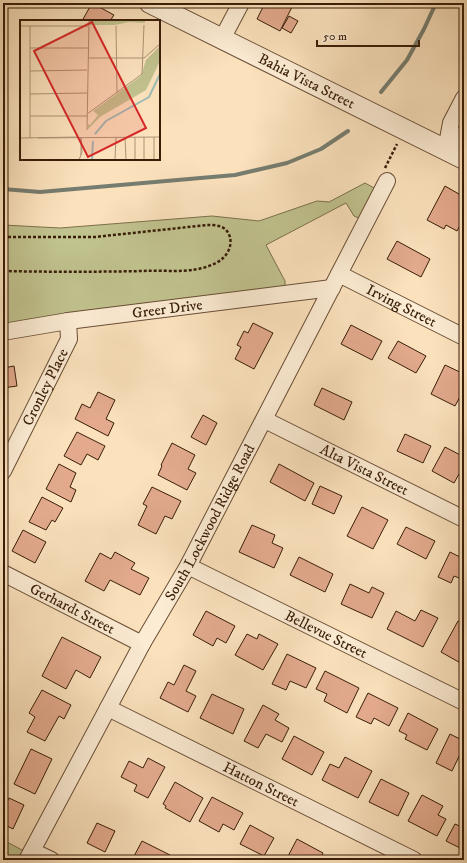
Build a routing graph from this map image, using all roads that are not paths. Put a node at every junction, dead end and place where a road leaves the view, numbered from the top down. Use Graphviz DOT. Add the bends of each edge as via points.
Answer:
graph roads {
  1 [pos="241,3"];
  2 [pos="159,5"];
  3 [pos="222,39"];
  4 [pos="464,98"];
  5 [pos="464,134"];
  6 [pos="446,150"];
  7 [pos="464,159"];
  8 [pos="385,185"];
  9 [pos="336,281"];
  10 [pos="68,321"];
  11 [pos="3,332"];
  12 [pos="464,337"];
  13 [pos="264,420"];
  14 [pos="3,471"];
  15 [pos="464,519"];
  16 [pos="188,566"];
  17 [pos="3,573"];
  18 [pos="142,644"];
  19 [pos="464,702"];
  20 [pos="108,708"];
  21 [pos="29,855"];
  22 [pos="51,860"];
  23 [pos="414,860"];
  1 -- 3 [label="street"];
  2 -- 3 [label="street, Bahia Vista Street"];
  3 -- 6 [label="street, Bahia Vista Street"];
  4 -- 6 [label="street" via="451,122"];
  5 -- 6 [label="street"];
  6 -- 7 [label="street, Bahia Vista Street"];
  8 -- 9 [label="street, South Lockwood Ridge Road"];
  9 -- 10 [label="street, Greer Drive"];
  9 -- 12 [label="street, Irving Street"];
  9 -- 13 [label="street, South Lockwood Ridge Road"];
  10 -- 11 [label="street, Greer Drive"];
  10 -- 14 [label="street, Cronley Place" via="69,339"];
  13 -- 15 [label="street, Alta Vista Street"];
  13 -- 16 [label="street, South Lockwood Ridge Road"];
  16 -- 18 [label="street, South Lockwood Ridge Road"];
  16 -- 19 [label="street, Bellevue Street"];
  17 -- 18 [label="street, Gerhardt Street"];
  18 -- 20 [label="street, South Lockwood Ridge Road"];
  20 -- 21 [label="street, South Lockwood Ridge Road"];
  20 -- 23 [label="street, Hatton Street"];
  21 -- 22 [label="street"];
}
